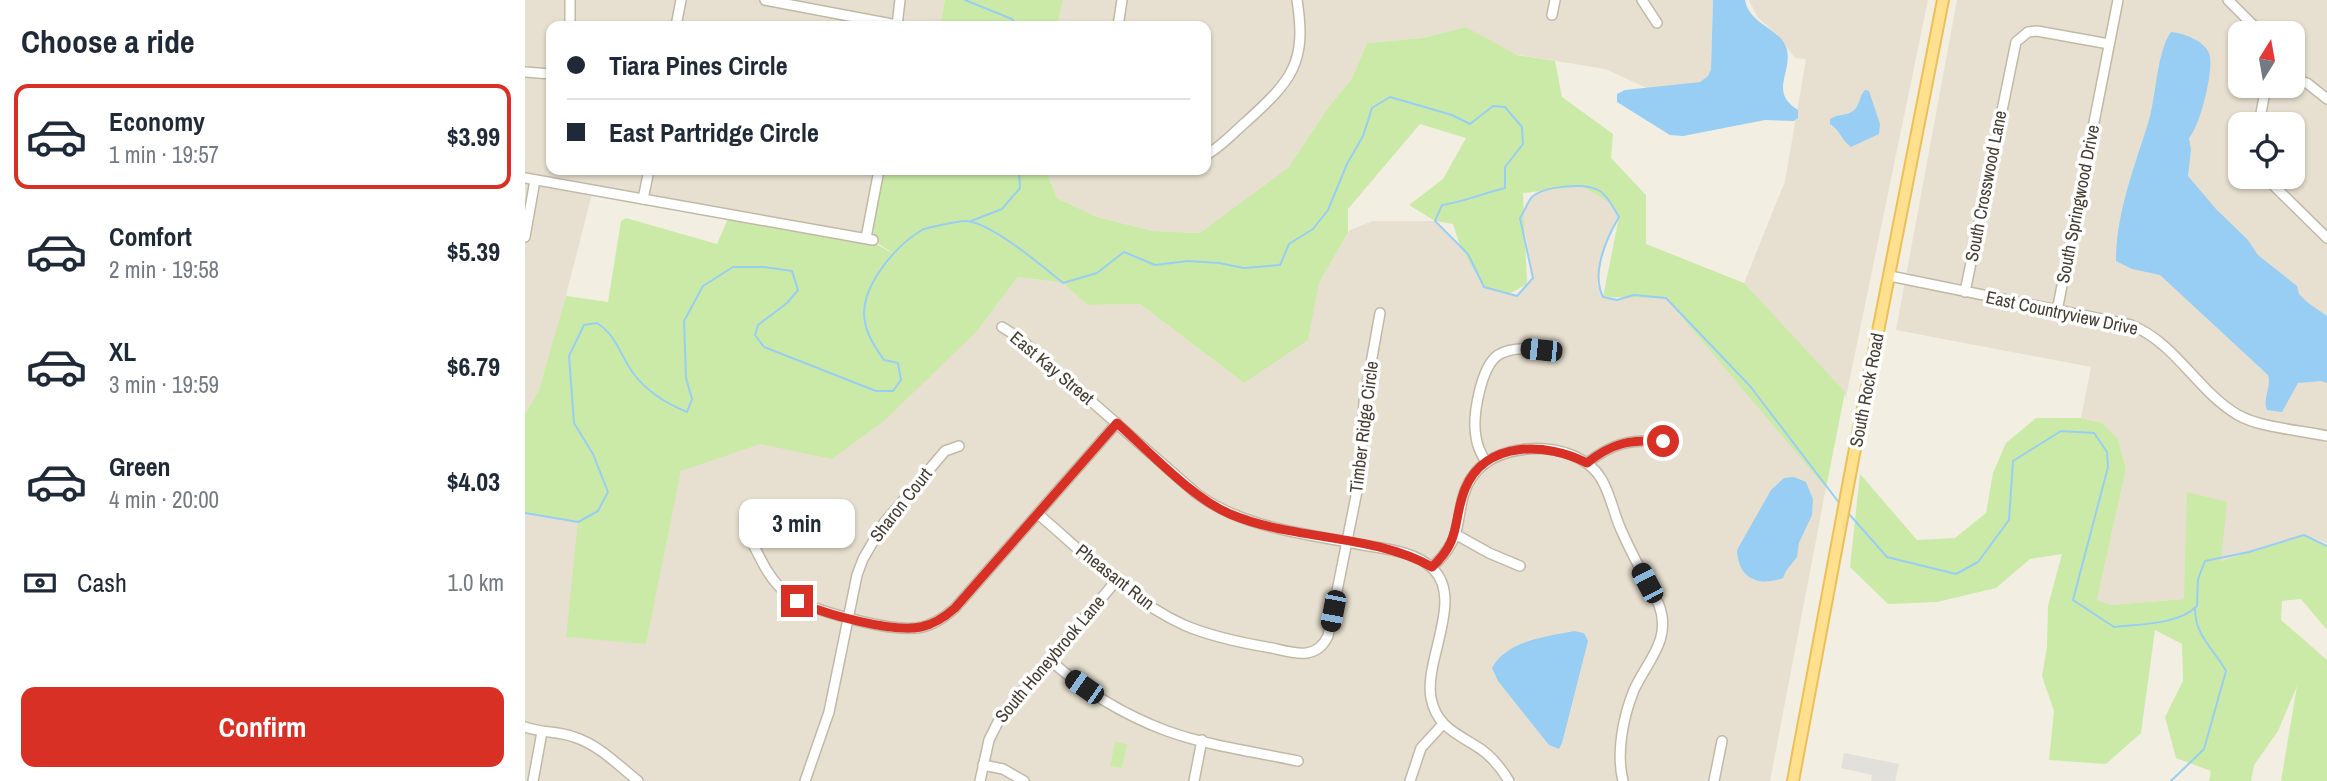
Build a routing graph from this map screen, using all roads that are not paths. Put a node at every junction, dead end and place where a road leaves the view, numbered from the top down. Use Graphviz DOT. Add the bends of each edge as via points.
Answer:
graph roads {
  1 [pos="570,0"];
  2 [pos="681,0"];
  3 [pos="765,0"];
  4 [pos="900,0"];
  5 [pos="1122,0"];
  6 [pos="1297,0"];
  7 [pos="1555,0"];
  8 [pos="1642,0"];
  9 [pos="1943,0"];
  10 [pos="2117,0"];
  11 [pos="2228,0"];
  12 [pos="1552,15"];
  13 [pos="570,21"];
  14 [pos="677,21"];
  15 [pos="872,21"];
  16 [pos="898,21"];
  17 [pos="1119,21"];
  18 [pos="2249,21"];
  19 [pos="1657,23"];
  20 [pos="2109,44"];
  21 [pos="525,72"];
  22 [pos="546,74"];
  23 [pos="2305,83"];
  24 [pos="2327,99"];
  25 [pos="1211,151"];
  26 [pos="648,175"];
  27 [pos="878,175"];
  28 [pos="530,179"];
  29 [pos="2278,189"];
  30 [pos="643,199"];
  31 [pos="525,237"];
  32 [pos="2327,238"];
  33 [pos="1890,276"];
  34 [pos="1965,292"];
  35 [pos="2057,311"];
  36 [pos="1380,313"];
  37 [pos="1002,327"];
  38 [pos="1541,350"];
  39 [pos="1117,423"];
  40 [pos="2327,436"];
  41 [pos="1663,441"];
  42 [pos="959,446"];
  43 [pos="1486,462"];
  44 [pos="1587,463"];
  45 [pos="1038,514"];
  46 [pos="1455,534"];
  47 [pos="1347,542"];
  48 [pos="753,544"];
  49 [pos="1520,566"];
  50 [pos="1432,567"];
  51 [pos="1116,581"];
  52 [pos="849,618"];
  53 [pos="1320,648"];
  54 [pos="1049,659"];
  55 [pos="1443,724"];
  56 [pos="525,727"];
  57 [pos="542,732"];
  58 [pos="1202,740"];
  59 [pos="1722,741"];
  60 [pos="1298,761"];
  61 [pos="982,765"];
  62 [pos="533,781"];
  63 [pos="638,781"];
  64 [pos="805,781"];
  65 [pos="979,781"];
  66 [pos="1024,781"];
  67 [pos="1194,781"];
  68 [pos="1410,781"];
  69 [pos="1509,781"];
  70 [pos="1623,781"];
  71 [pos="1714,781"];
  72 [pos="1793,781"];
  1 -- 13 [label="street"];
  2 -- 14 [label="street"];
  3 -- 15 [label="street"];
  4 -- 16 [label="street"];
  5 -- 17 [label="street"];
  6 -- 25 [label="street" via="1301,42 1290,76"];
  7 -- 12 [label="street"];
  8 -- 19 [label="street"];
  9 -- 33 [label="main road, South Rock Road"];
  10 -- 20 [label="street, South Springwood Drive"];
  11 -- 18 [label="street"];
  20 -- 34 [label="street, South Crosswood Lane" via="2037,30 2016,43"];
  20 -- 35 [label="street, South Springwood Drive"];
  21 -- 22 [label="street"];
  23 -- 24 [label="street"];
  26 -- 30 [label="street"];
  27 -- 30 [label="street" via="869,239"];
  28 -- 30 [label="street"];
  28 -- 31 [label="street"];
  29 -- 32 [label="street"];
  33 -- 34 [label="street, East Countryview Drive"];
  33 -- 72 [label="main road, South Rock Road"];
  34 -- 35 [label="street, East Countryview Drive"];
  35 -- 40 [label="street, East Countryview Drive" via="2142,330 2245,418"];
  36 -- 47 [label="street, Timber Ridge Circle"];
  37 -- 39 [label="street, East Kay Street"];
  38 -- 43 [label="street" via="1506,351 1486,368 1475,426"];
  39 -- 45 [label="street"];
  39 -- 47 [label="street, East Kay Street" via="1197,494 1223,510 1266,526"];
  41 -- 44 [label="street" via="1621,443"];
  42 -- 52 [label="street, Sharon Court" via="945,451 876,534 857,575"];
  43 -- 44 [label="street" via="1531,449 1558,451"];
  43 -- 46 [label="street" via="1465,489"];
  44 -- 70 [label="street" via="1604,484 1663,618 1657,650 1629,704 1620,749"];
  45 -- 51 [label="street, Pheasant Run"];
  45 -- 52 [label="street" via="939,621 907,628"];
  46 -- 49 [label="street"];
  46 -- 50 [label="street"];
  47 -- 50 [label="street, East Kay Street" via="1402,552"];
  47 -- 53 [label="street, Timber Ridge Circle" via="1328,636"];
  48 -- 52 [label="street" via="771,576 789,595 807,606"];
  50 -- 55 [label="street" via="1445,600 1430,688"];
  51 -- 53 [label="street, Pheasant Run" via="1152,608 1204,633 1301,654"];
  51 -- 54 [label="street, South Honeybrook Lane"];
  52 -- 64 [label="street, Sharon Court" via="829,712"];
  54 -- 58 [label="street" via="1125,712"];
  54 -- 61 [label="street, South Honeybrook Lane" via="1001,716"];
  55 -- 68 [label="street" via="1421,748"];
  55 -- 69 [label="street" via="1487,754"];
  56 -- 57 [label="street"];
  57 -- 62 [label="street"];
  57 -- 63 [label="street" via="567,734 589,743"];
  58 -- 60 [label="street"];
  58 -- 67 [label="street"];
  59 -- 71 [label="street"];
  61 -- 65 [label="street, South Honeybrook Lane"];
  61 -- 66 [label="street" via="1003,769"];
}
